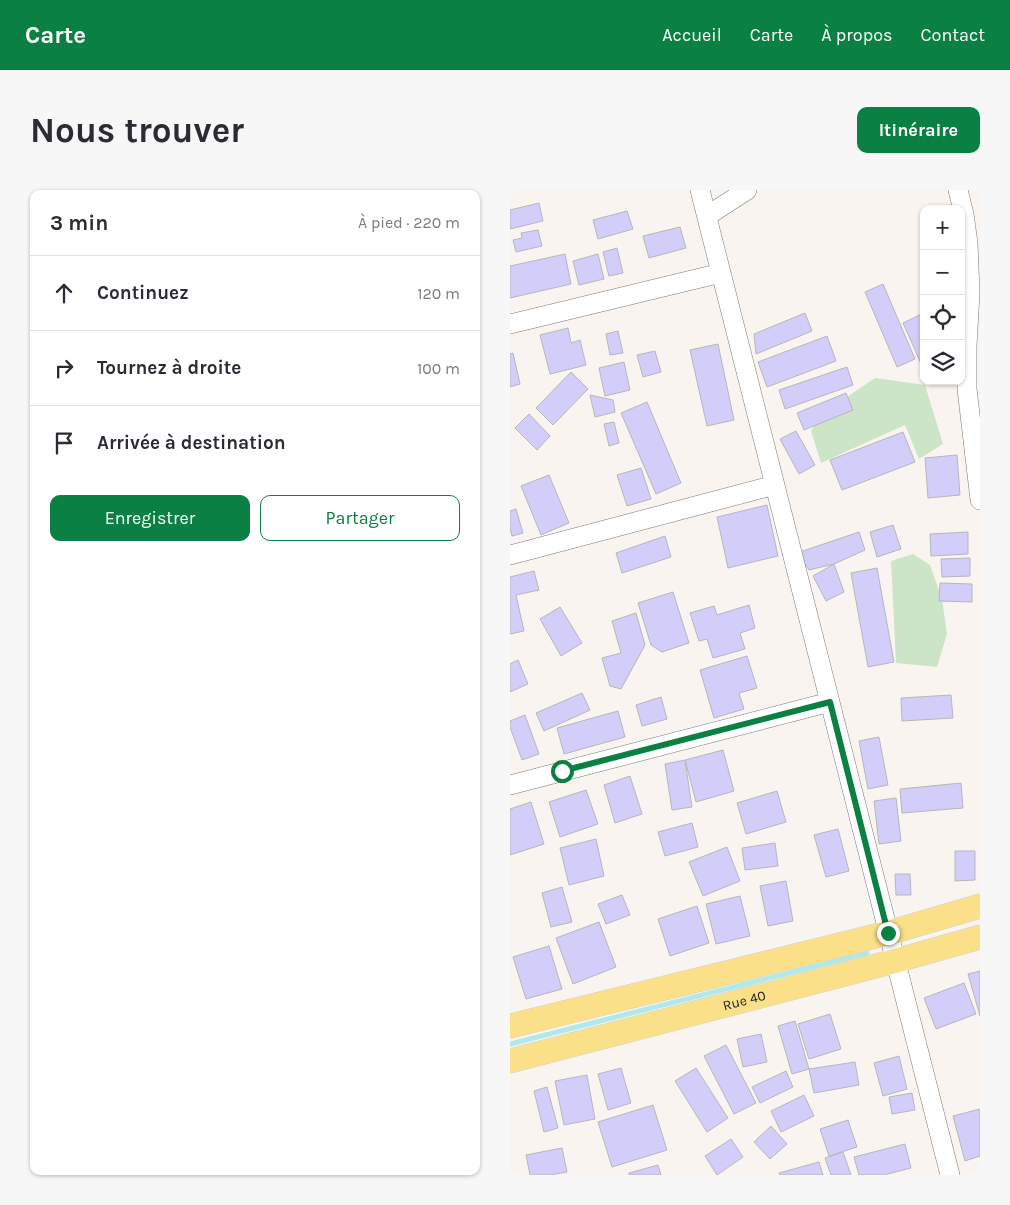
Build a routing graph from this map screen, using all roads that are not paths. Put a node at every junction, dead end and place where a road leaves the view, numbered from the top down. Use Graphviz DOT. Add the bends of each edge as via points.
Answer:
graph roads {
  1 [pos="700,190"];
  2 [pos="747,190"];
  3 [pos="958,190"];
  4 [pos="707,216"];
  5 [pos="722,274"];
  6 [pos="510,324"];
  7 [pos="775,485"];
  8 [pos="980,500"];
  9 [pos="510,555"];
  10 [pos="830,702"];
  11 [pos="510,785"];
  12 [pos="980,906"];
  13 [pos="888,933"];
  14 [pos="980,937"];
  15 [pos="896,961"];
  16 [pos="510,1026"];
  17 [pos="510,1060"];
  18 [pos="950,1175"];
  1 -- 4 [label="street"];
  2 -- 4 [label="street"];
  3 -- 8 [label="street" via="968,243 967,389"];
  4 -- 5 [label="street"];
  5 -- 6 [label="street"];
  5 -- 7 [label="street"];
  7 -- 9 [label="street"];
  7 -- 10 [label="street"];
  10 -- 11 [label="street"];
  10 -- 13 [label="street"];
  12 -- 13 [label="main road"];
  13 -- 15 [label="street"];
  13 -- 16 [label="main road"];
  14 -- 15 [label="main road, Rue 40"];
  15 -- 17 [label="main road, Rue 40"];
  15 -- 18 [label="street"];
}
